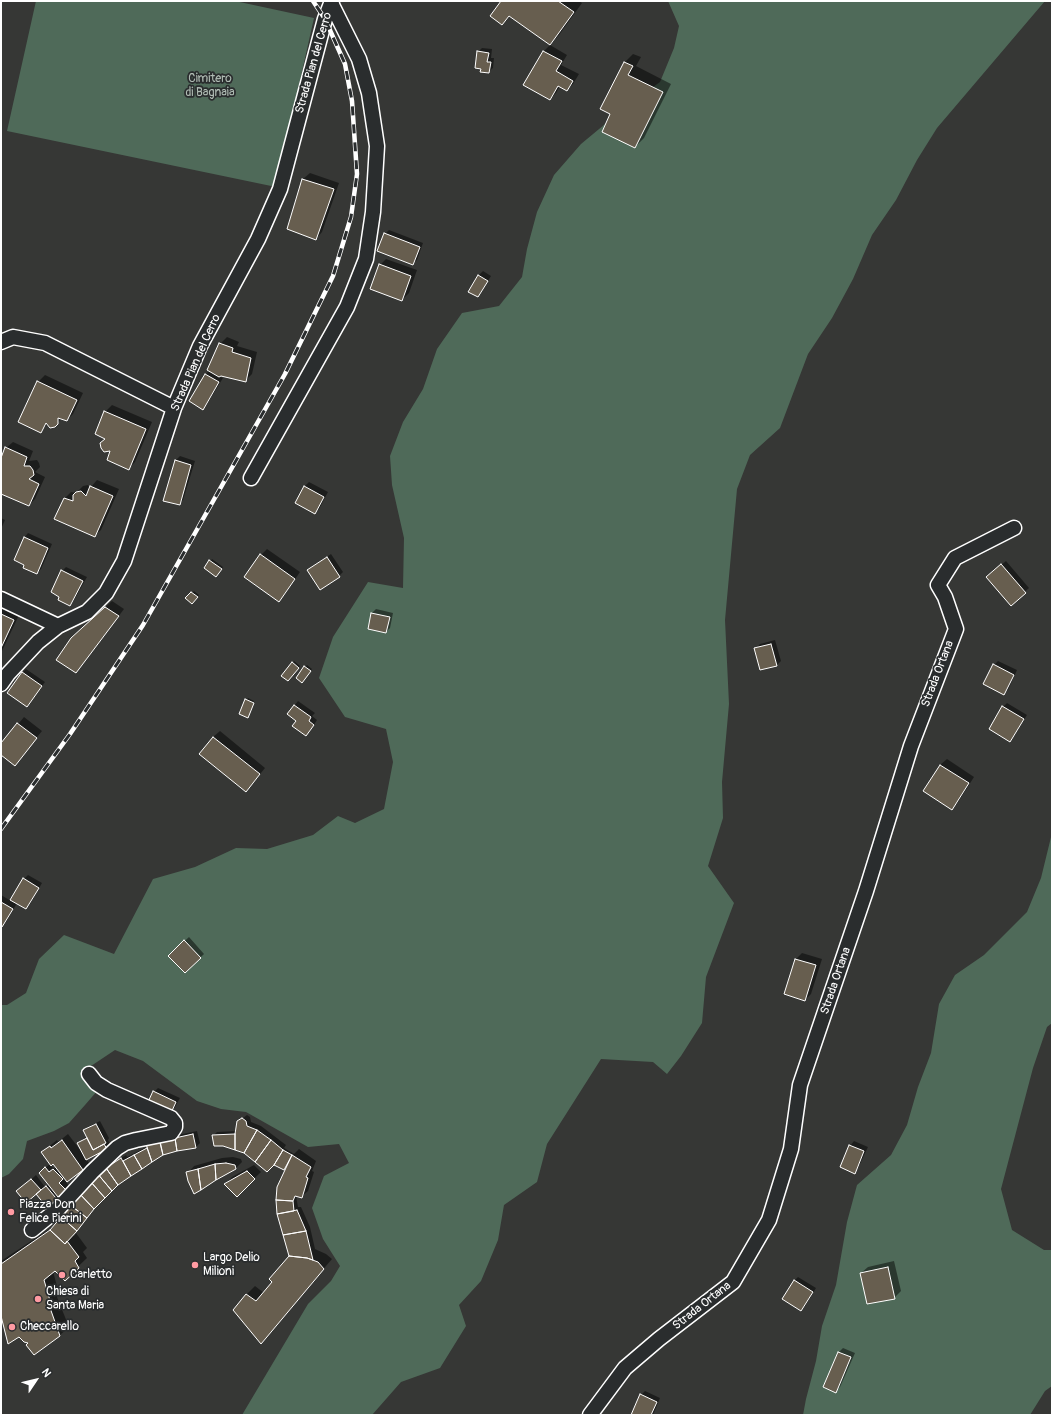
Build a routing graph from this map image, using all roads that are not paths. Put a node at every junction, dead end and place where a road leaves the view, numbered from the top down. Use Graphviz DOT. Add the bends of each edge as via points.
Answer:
graph roads {
  1 [pos="331,2"];
  2 [pos="1,342"];
  3 [pos="174,408"];
  4 [pos="250,478"];
  5 [pos="1014,528"];
  6 [pos="1,599"];
  7 [pos="58,626"];
  8 [pos="1,684"];
  9 [pos="89,1074"];
  10 [pos="32,1230"];
  11 [pos="590,1415"];
  1 -- 3 [label="street, Strada Pian del Cerro" via="280,189 258,239 200,346"];
  1 -- 4 [label="street" via="359,59 369,93 377,146 373,212 366,259 347,307"];
  2 -- 3 [label="street" via="13,337 45,343"];
  3 -- 7 [label="street, Strada Pian del Cerro" via="124,561 106,593 86,612"];
  5 -- 11 [label="street, Strada Ortana" via="955,558 938,585 956,629 911,746 866,891 800,1085 791,1149 769,1220 733,1282 625,1368"];
  6 -- 7 [label="street"];
  7 -- 8 [label="street, Strada Pian del Cerro" via="38,642"];
  9 -- 10 [label="street" via="96,1083 107,1090 171,1118 176,1127 171,1133 125,1143 117,1148 59,1208"];
}
